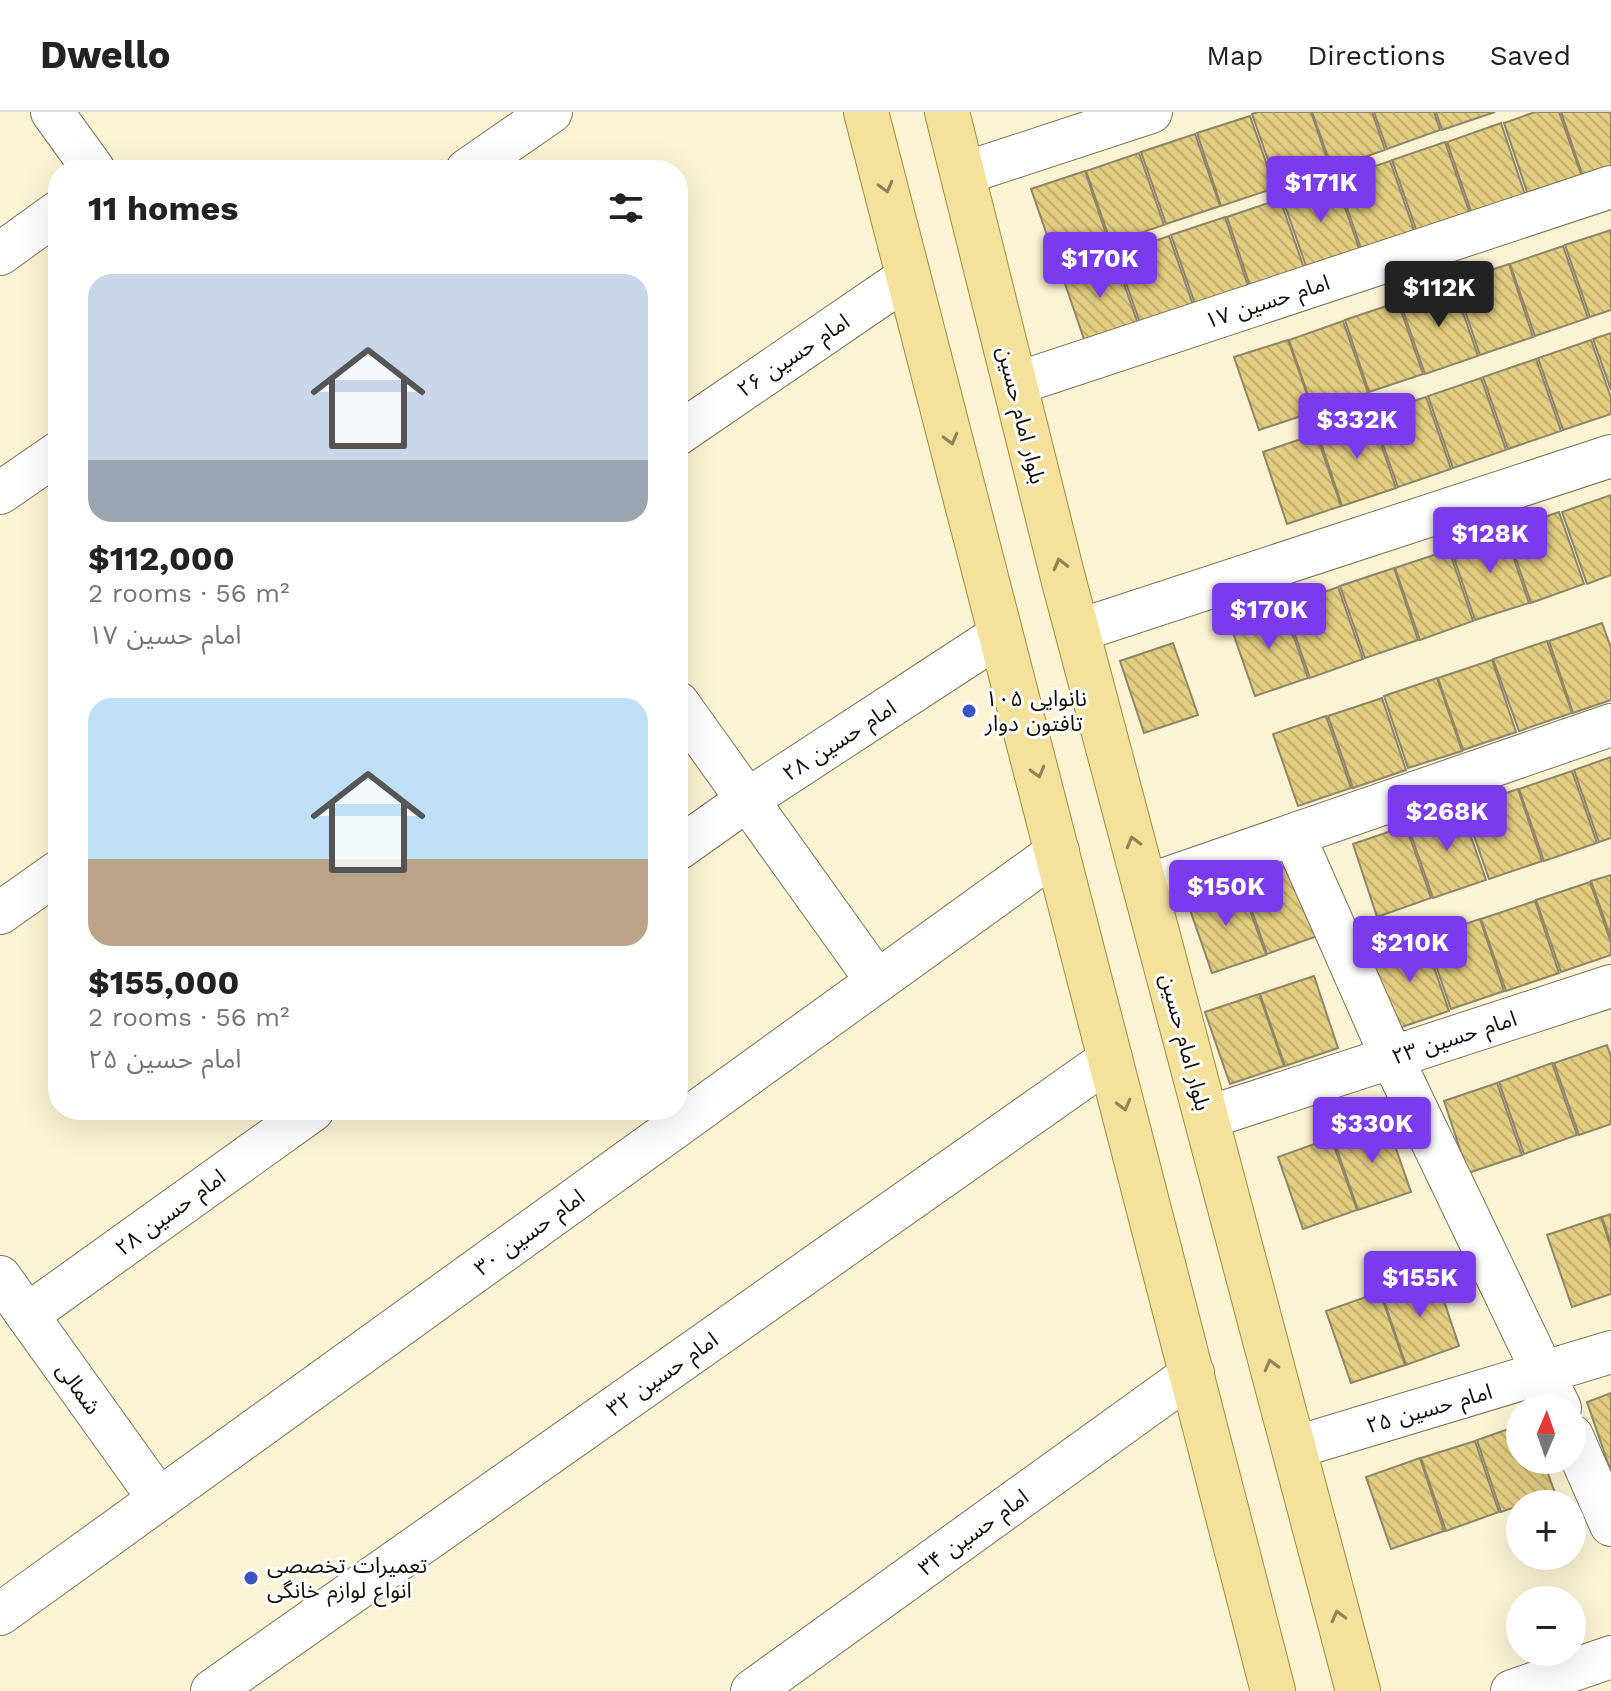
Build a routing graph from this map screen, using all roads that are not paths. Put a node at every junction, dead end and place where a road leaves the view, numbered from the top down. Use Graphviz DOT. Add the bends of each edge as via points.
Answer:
graph roads {
  1 [pos="52,112"];
  2 [pos="551,112"];
  3 [pos="866,112"];
  4 [pos="947,112"];
  5 [pos="1151,112"];
  6 [pos="87,160"];
  7 [pos="481,160"];
  8 [pos="962,174"];
  9 [pos="1611,187"];
  10 [pos="48,219"];
  11 [pos="0,254"];
  12 [pos="909,276"];
  13 [pos="1015,384"];
  14 [pos="688,427"];
  15 [pos="1611,456"];
  16 [pos="48,460"];
  17 [pos="0,493"];
  18 [pos="1077,631"];
  19 [pos="1001,634"];
  20 [pos="688,717"];
  21 [pos="1611,725"];
  22 [pos="747,800"];
  23 [pos="1294,836"];
  24 [pos="688,842"];
  25 [pos="1058,851"];
  26 [pos="48,879"];
  27 [pos="1145,886"];
  28 [pos="0,913"];
  29 [pos="877,981"];
  30 [pos="1611,986"];
  31 [pos="1111,1058"];
  32 [pos="1392,1058"];
  33 [pos="688,1117"];
  34 [pos="1206,1118"];
  35 [pos="299,1120"];
  36 [pos="684,1120"];
  37 [pos="0,1277"];
  38 [pos="27,1315"];
  39 [pos="1611,1352"];
  40 [pos="1193,1373"];
  41 [pos="1552,1391"];
  42 [pos="1293,1448"];
  43 [pos="1586,1468"];
  44 [pos="159,1499"];
  45 [pos="1611,1525"];
  46 [pos="0,1614"];
  47 [pos="1611,1657"];
  48 [pos="212,1691"];
  49 [pos="752,1691"];
  50 [pos="1273,1691"];
  51 [pos="1358,1691"];
  52 [pos="1512,1691"];
  1 -- 6 [label="street"];
  2 -- 7 [label="street"];
  3 -- 12 [label="main road, one-way"];
  4 -- 8 [label="main road, بلوار امام حسین"];
  5 -- 8 [label="street"];
  8 -- 13 [label="main road, بلوار امام حسین"];
  9 -- 13 [label="street, امام حسین ۱۷"];
  10 -- 11 [label="street"];
  12 -- 14 [label="street, امام حسین ۲۶"];
  12 -- 19 [label="main road, one-way"];
  18 -- 13 [label="main road, بلوار امام حسین, one-way"];
  15 -- 18 [label="street"];
  16 -- 17 [label="street"];
  27 -- 18 [label="main road, بلوار امام حسین, one-way"];
  19 -- 22 [label="street, امام حسین ۲۸"];
  19 -- 25 [label="main road, one-way"];
  20 -- 22 [label="street"];
  21 -- 23 [label="street"];
  22 -- 24 [label="street, امام حسین ۲۸"];
  22 -- 29 [label="street"];
  23 -- 27 [label="street"];
  23 -- 32 [label="street"];
  25 -- 29 [label="street, امام حسین ۳۰"];
  25 -- 31 [label="main road"];
  26 -- 28 [label="street"];
  27 -- 34 [label="main road, بلوار امام حسین"];
  29 -- 33 [label="street, امام حسین ۳۰"];
  30 -- 32 [label="street, امام حسین ۲۳"];
  31 -- 40 [label="main road, one-way"];
  31 -- 48 [label="street, امام حسین ۳۲"];
  32 -- 34 [label="street, امام حسین ۲۳"];
  32 -- 41 [label="street"];
  42 -- 34 [label="main road, بلوار امام حسین, one-way"];
  35 -- 38 [label="street, امام حسین ۲۸"];
  36 -- 44 [label="street, امام حسین ۳۰"];
  37 -- 38 [label="street, شمالی"];
  38 -- 44 [label="street, شمالی"];
  39 -- 41 [label="street, امام حسین ۲۵"];
  40 -- 49 [label="street, امام حسین ۳۴"];
  40 -- 50 [label="main road"];
  41 -- 42 [label="street, امام حسین ۲۵"];
  51 -- 42 [label="main road, بلوار امام حسین, one-way"];
  43 -- 45 [label="street"];
  44 -- 46 [label="street, امام حسین ۳۰"];
  47 -- 52 [label="street"];
}
